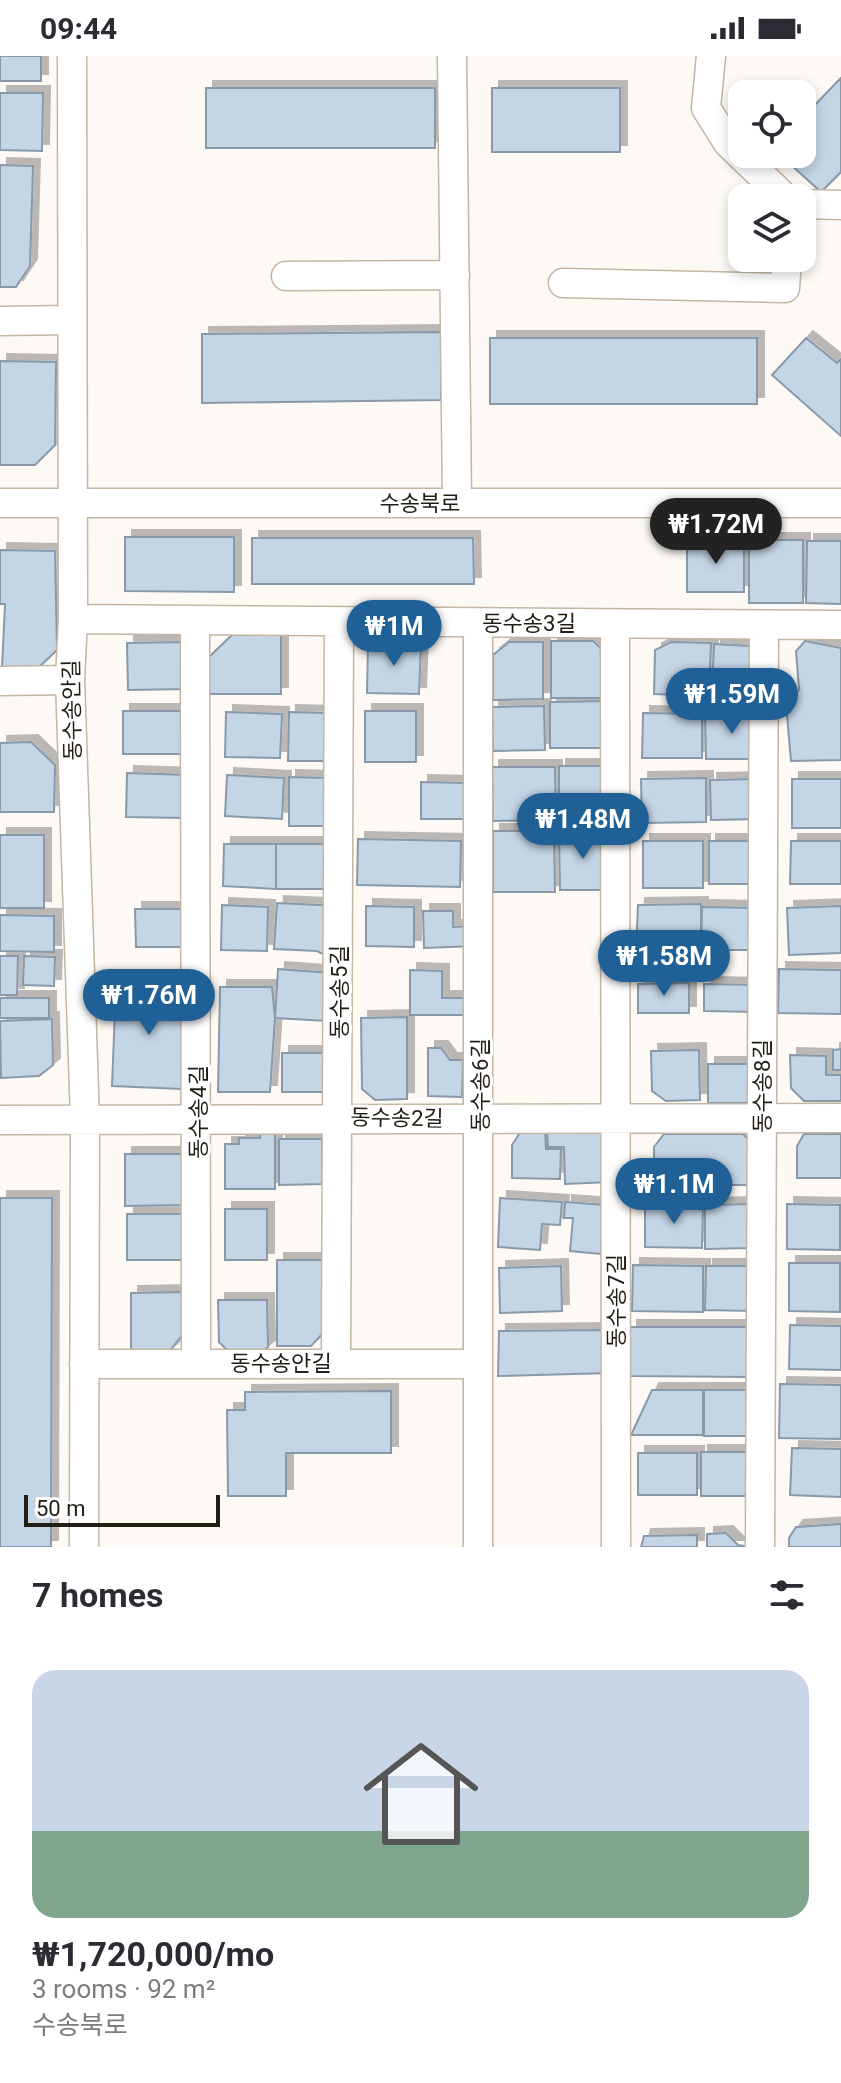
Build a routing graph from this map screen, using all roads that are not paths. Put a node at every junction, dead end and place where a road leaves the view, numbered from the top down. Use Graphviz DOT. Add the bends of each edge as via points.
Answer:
graph roads {
  1 [pos="72,56"];
  2 [pos="452,56"];
  3 [pos="711,56"];
  4 [pos="770,184"];
  5 [pos="816,204"];
  6 [pos="841,205"];
  7 [pos="786,272"];
  8 [pos="455,275"];
  9 [pos="286,276"];
  10 [pos="563,283"];
  11 [pos="71,320"];
  12 [pos="0,321"];
  13 [pos="0,503"];
  14 [pos="457,503"];
  15 [pos="841,503"];
  16 [pos="71,504"];
  17 [pos="73,619"];
  18 [pos="195,621"];
  19 [pos="339,622"];
  20 [pos="478,623"];
  21 [pos="615,624"];
  22 [pos="764,625"];
  23 [pos="841,625"];
  24 [pos="70,680"];
  25 [pos="0,681"];
  26 [pos="339,1117"];
  27 [pos="762,1117"];
  28 [pos="841,1118"];
  29 [pos="198,1119"];
  30 [pos="616,1119"];
  31 [pos="0,1120"];
  32 [pos="85,1120"];
  33 [pos="480,1120"];
  34 [pos="196,1363"];
  35 [pos="336,1363"];
  36 [pos="84,1364"];
  37 [pos="478,1364"];
  38 [pos="84,1547"];
  39 [pos="478,1547"];
  40 [pos="616,1547"];
  41 [pos="760,1547"];
  1 -- 11 [label="street, 동수송안길"];
  2 -- 8 [label="street"];
  3 -- 4 [label="street" via="706,108 728,143"];
  5 -- 6 [label="street"];
  7 -- 10 [label="street" via="785,288"];
  8 -- 9 [label="street"];
  8 -- 14 [label="street"];
  11 -- 12 [label="street"];
  11 -- 16 [label="street, 동수송안길"];
  13 -- 16 [label="street, 수송북로"];
  14 -- 15 [label="street, 수송북로"];
  14 -- 16 [label="street, 수송북로"];
  16 -- 17 [label="street, 동수송안길"];
  17 -- 18 [label="street, 동수송3길"];
  17 -- 24 [label="street, 동수송안길"];
  18 -- 19 [label="street, 동수송3길"];
  18 -- 29 [label="street, 동수송4길"];
  19 -- 20 [label="street, 동수송3길"];
  19 -- 26 [label="street, 동수송5길"];
  20 -- 21 [label="street, 동수송3길"];
  20 -- 33 [label="street, 동수송6길"];
  21 -- 22 [label="street, 동수송3길"];
  21 -- 30 [label="street, 동수송7길"];
  22 -- 23 [label="street, 동수송3길"];
  22 -- 27 [label="street, 동수송8길"];
  24 -- 25 [label="street"];
  24 -- 32 [label="street, 동수송안길"];
  26 -- 29 [label="street, 동수송2길"];
  26 -- 33 [label="street, 동수송2길"];
  26 -- 35 [label="street, 동수송5길"];
  27 -- 28 [label="street, 동수송2길"];
  27 -- 30 [label="street, 동수송2길"];
  27 -- 41 [label="street, 동수송8길"];
  29 -- 32 [label="street, 동수송2길"];
  29 -- 34 [label="street, 동수송4길"];
  30 -- 33 [label="street, 동수송2길"];
  30 -- 40 [label="street, 동수송7길"];
  31 -- 32 [label="street, 동수송2길"];
  32 -- 36 [label="street, 동수송안길"];
  33 -- 37 [label="street, 동수송6길"];
  34 -- 35 [label="street, 동수송안길"];
  34 -- 36 [label="street, 동수송안길"];
  35 -- 37 [label="street, 동수송안길"];
  36 -- 38 [label="street, 동수송안길"];
  37 -- 39 [label="street, 동수송6길"];
}
